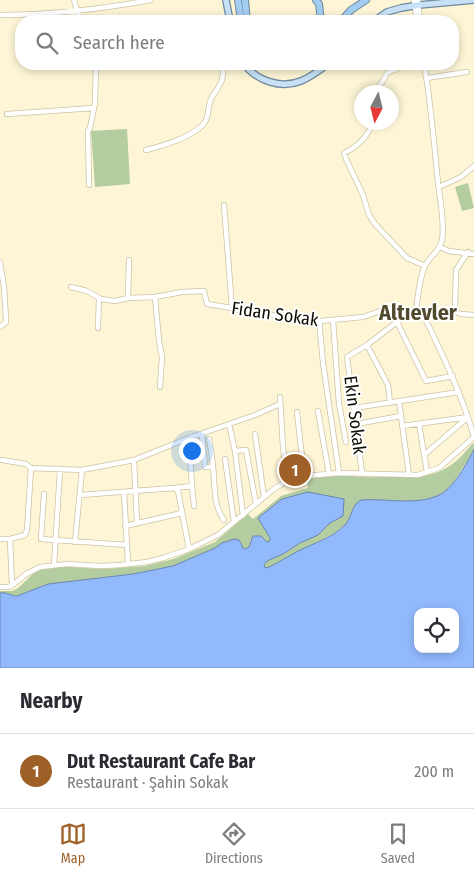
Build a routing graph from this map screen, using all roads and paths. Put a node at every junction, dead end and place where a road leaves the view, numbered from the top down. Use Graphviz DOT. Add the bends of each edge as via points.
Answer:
graph roads {
  1 [pos="74,0"];
  2 [pos="151,0"];
  3 [pos="226,0"];
  4 [pos="238,0"];
  5 [pos="245,0"];
  6 [pos="316,0"];
  7 [pos="366,0"];
  8 [pos="474,0"];
  9 [pos="416,3"];
  10 [pos="77,12"];
  11 [pos="0,15"];
  12 [pos="79,15"];
  13 [pos="229,15"];
  14 [pos="240,15"];
  15 [pos="246,15"];
  16 [pos="320,15"];
  17 [pos="346,15"];
  18 [pos="383,15"];
  19 [pos="96,70"];
  20 [pos="223,70"];
  21 [pos="249,70"];
  22 [pos="320,70"];
  23 [pos="394,70"];
  24 [pos="425,70"];
  25 [pos="467,72"];
  26 [pos="426,78"];
  27 [pos="380,85"];
  28 [pos="94,108"];
  29 [pos="7,114"];
  30 [pos="369,130"];
  31 [pos="146,150"];
  32 [pos="474,166"];
  33 [pos="89,185"];
  34 [pos="439,188"];
  35 [pos="224,205"];
  36 [pos="440,247"];
  37 [pos="468,252"];
  38 [pos="474,254"];
  39 [pos="129,260"];
  40 [pos="0,262"];
  41 [pos="426,266"];
  42 [pos="71,287"];
  43 [pos="155,297"];
  44 [pos="99,298"];
  45 [pos="128,298"];
  46 [pos="232,308"];
  47 [pos="416,311"];
  48 [pos="474,315"];
  49 [pos="334,320"];
  50 [pos="320,322"];
  51 [pos="397,322"];
  52 [pos="0,327"];
  53 [pos="98,328"];
  54 [pos="367,345"];
  55 [pos="453,376"];
  56 [pos="160,387"];
  57 [pos="459,392"];
  58 [pos="280,397"];
  59 [pos="399,401"];
  60 [pos="390,403"];
  61 [pos="280,404"];
  62 [pos="354,408"];
  63 [pos="318,411"];
  64 [pos="298,412"];
  65 [pos="401,416"];
  66 [pos="468,417"];
  67 [pos="229,424"];
  68 [pos="356,424"];
  69 [pos="419,424"];
  70 [pos="402,426"];
  71 [pos="202,434"];
  72 [pos="255,434"];
  73 [pos="474,436"];
  74 [pos="189,438"];
  75 [pos="209,439"];
  76 [pos="346,442"];
  77 [pos="235,451"];
  78 [pos="424,455"];
  79 [pos="225,459"];
  80 [pos="2,460"];
  81 [pos="134,460"];
  82 [pos="213,466"];
  83 [pos="30,468"];
  84 [pos="60,470"];
  85 [pos="82,470"];
  86 [pos="427,472"];
  87 [pos="339,473"];
  88 [pos="362,473"];
  89 [pos="329,474"];
  90 [pos="409,475"];
  91 [pos="306,476"];
  92 [pos="287,481"];
  93 [pos="192,486"];
  94 [pos="174,488"];
  95 [pos="136,491"];
  96 [pos="124,492"];
  97 [pos="44,494"];
  98 [pos="80,495"];
  99 [pos="264,498"];
  100 [pos="256,504"];
  101 [pos="194,506"];
  102 [pos="182,513"];
  103 [pos="243,515"];
  104 [pos="224,520"];
  105 [pos="234,522"];
  106 [pos="137,523"];
  107 [pos="125,526"];
  108 [pos="0,539"];
  109 [pos="10,539"];
  110 [pos="56,541"];
  111 [pos="75,542"];
  112 [pos="127,545"];
  113 [pos="189,549"];
  114 [pos="128,564"];
  115 [pos="54,565"];
  116 [pos="12,585"];
  117 [pos="0,587"];
  1 -- 10 [label="street"];
  2 -- 10 [label="street"];
  3 -- 13 [label="main road"];
  4 -- 14 [label="highway"];
  5 -- 15 [label="highway"];
  6 -- 16 [label="highway"];
  7 -- 17 [label="highway"];
  8 -- 9 [label="main road"];
  9 -- 18 [label="main road"];
  10 -- 11 [label="street"];
  10 -- 12 [label="street"];
  19 -- 28 [label="street"];
  20 -- 31 [label="street" via="223,79 201,126 178,140"];
  21 -- 22 [label="main road" via="272,83 288,84 301,81"];
  23 -- 27 [label="street" via="387,73"];
  24 -- 26 [label="street"];
  25 -- 26 [label="street"];
  26 -- 34 [label="street"];
  28 -- 29 [label="street"];
  28 -- 33 [label="street" via="88,131"];
  30 -- 41 [label="street" via="360,142 344,153 346,159 375,224 407,258"];
  32 -- 34 [label="street"];
  34 -- 36 [label="street" via="443,231"];
  35 -- 46 [label="street"];
  36 -- 37 [label="street"];
  36 -- 41 [label="street"];
  37 -- 38 [label="street"];
  37 -- 48 [label="street" via="456,270 454,308 461,314"];
  39 -- 45 [label="street"];
  40 -- 52 [label="street" via="6,322"];
  41 -- 47 [label="street" via="418,290"];
  42 -- 44 [label="street"];
  43 -- 45 [label="street"];
  43 -- 46 [label="street, Fidan Sokak" via="204,291 207,304"];
  43 -- 56 [label="street" via="162,357"];
  44 -- 45 [label="street"];
  44 -- 53 [label="street"];
  46 -- 50 [label="street, Fidan Sokak" via="252,315"];
  47 -- 49 [label="street, Fidan Sokak" via="397,308"];
  47 -- 51 [label="street"];
  47 -- 55 [label="street" via="423,314"];
  49 -- 50 [label="street, Fidan Sokak"];
  49 -- 76 [label="street" via="339,404"];
  50 -- 87 [label="street"];
  51 -- 54 [label="street"];
  51 -- 55 [label="street" via="426,381"];
  54 -- 60 [label="street" via="388,385"];
  54 -- 62 [label="street, Ekin Sokak" via="347,357"];
  55 -- 57 [label="street"];
  57 -- 59 [label="street"];
  57 -- 66 [label="street"];
  58 -- 61 [label="street"];
  59 -- 60 [label="street"];
  59 -- 65 [label="street"];
  60 -- 62 [label="street"];
  61 -- 67 [label="street"];
  61 -- 92 [label="street"];
  62 -- 68 [label="street, Ekin Sokak"];
  63 -- 89 [label="street"];
  64 -- 91 [label="street"];
  65 -- 68 [label="street"];
  65 -- 70 [label="street"];
  66 -- 69 [label="street"];
  66 -- 73 [label="street"];
  66 -- 78 [label="street"];
  67 -- 71 [label="street"];
  67 -- 77 [label="street"];
  68 -- 88 [label="street, Ekin Sokak"];
  69 -- 70 [label="street"];
  69 -- 78 [label="street"];
  70 -- 90 [label="street"];
  71 -- 74 [label="street"];
  71 -- 82 [label="street" via="205,467"];
  72 -- 99 [label="street"];
  73 -- 86 [label="street" via="439,468"];
  74 -- 81 [label="street"];
  74 -- 93 [label="street"];
  75 -- 82 [label="street"];
  77 -- 100 [label="street" via="246,450"];
  77 -- 103 [label="street"];
  78 -- 86 [label="street"];
  79 -- 105 [label="street"];
  80 -- 83 [label="street" via="26,464"];
  81 -- 85 [label="street"];
  81 -- 95 [label="street"];
  82 -- 104 [label="street" via="217,505"];
  83 -- 84 [label="street"];
  83 -- 109 [label="street" via="27,530 25,535"];
  84 -- 85 [label="street"];
  84 -- 110 [label="street"];
  85 -- 98 [label="street"];
  86 -- 90 [label="street"];
  87 -- 88 [label="street"];
  87 -- 89 [label="street"];
  88 -- 90 [label="street"];
  89 -- 91 [label="street"];
  91 -- 92 [label="street"];
  92 -- 99 [label="street"];
  93 -- 94 [label="street"];
  93 -- 101 [label="street"];
  94 -- 95 [label="street"];
  94 -- 102 [label="street" via="178,491"];
  95 -- 96 [label="street"];
  95 -- 106 [label="street"];
  96 -- 98 [label="street"];
  96 -- 107 [label="street"];
  97 -- 110 [label="street" via="41,539"];
  98 -- 111 [label="street"];
  99 -- 100 [label="street"];
  100 -- 103 [label="street"];
  102 -- 106 [label="street"];
  102 -- 113 [label="street"];
  103 -- 105 [label="street"];
  105 -- 113 [label="street" via="218,535"];
  106 -- 107 [label="street"];
  107 -- 112 [label="street"];
  108 -- 109 [label="street"];
  109 -- 116 [label="street"];
  110 -- 111 [label="street"];
  110 -- 115 [label="street"];
  111 -- 112 [label="street"];
  112 -- 114 [label="street"];
  113 -- 114 [label="street" via="157,560"];
  114 -- 115 [label="street"];
  115 -- 116 [label="street" via="40,566"];
  116 -- 117 [label="street"];
}
